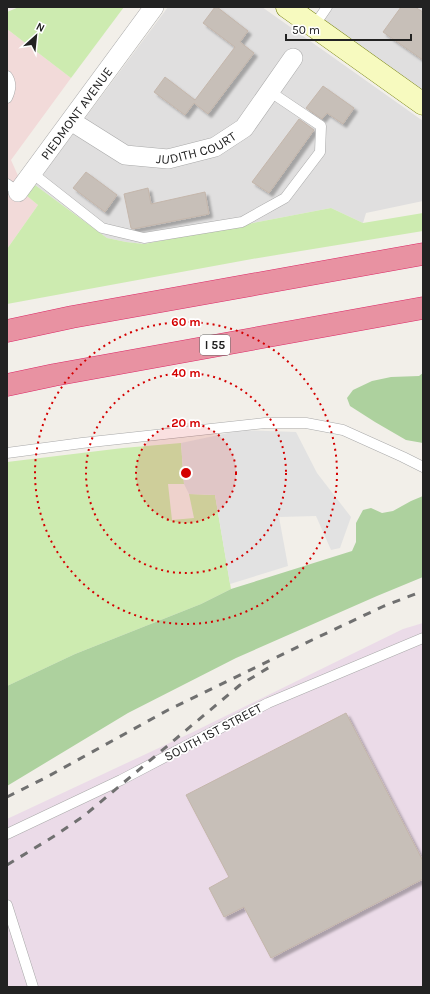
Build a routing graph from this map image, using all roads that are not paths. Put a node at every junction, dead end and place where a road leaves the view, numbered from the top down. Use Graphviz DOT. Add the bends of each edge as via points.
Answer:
graph roads {
  1 [pos="146,7"];
  2 [pos="154,7"];
  3 [pos="287,7"];
  4 [pos="327,7"];
  5 [pos="314,26"];
  6 [pos="134,35"];
  7 [pos="292,58"];
  8 [pos="7,76"];
  9 [pos="269,91"];
  10 [pos="7,98"];
  11 [pos="423,104"];
  12 [pos="71,121"];
  13 [pos="32,173"];
  14 [pos="12,188"];
  15 [pos="423,254"];
  16 [pos="423,308"];
  17 [pos="7,331"];
  18 [pos="7,385"];
  19 [pos="7,453"];
  20 [pos="423,467"];
  21 [pos="423,638"];
  22 [pos="7,834"];
  23 [pos="7,905"];
  24 [pos="33,987"];
  1 -- 6 [label="street, PIEDMONT AVENUE"];
  2 -- 6 [label="street, PIEDMONT AVENUE"];
  3 -- 5 [label="street"];
  4 -- 5 [label="lane"];
  5 -- 11 [label="street"];
  6 -- 12 [label="street, PIEDMONT AVENUE"];
  7 -- 9 [label="street, JUDITH COURT"];
  8 -- 10 [label="lane" via="10,80 10,91"];
  9 -- 12 [label="street, JUDITH COURT" via="244,128 214,147 168,159 126,155"];
  9 -- 13 [label="lane" via="321,126 320,152 285,198 242,222 144,238 102,228"];
  12 -- 13 [label="street, PIEDMONT AVENUE"];
  13 -- 14 [label="street, PIEDMONT AVENUE"];
  15 -- 17 [label="highway"];
  16 -- 18 [label="highway, I 55"];
  19 -- 20 [label="lane" via="265,423 306,423 343,430"];
  21 -- 22 [label="lane, SOUTH 1ST STREET" via="268,703 121,780"];
  23 -- 24 [label="lane"];
}
